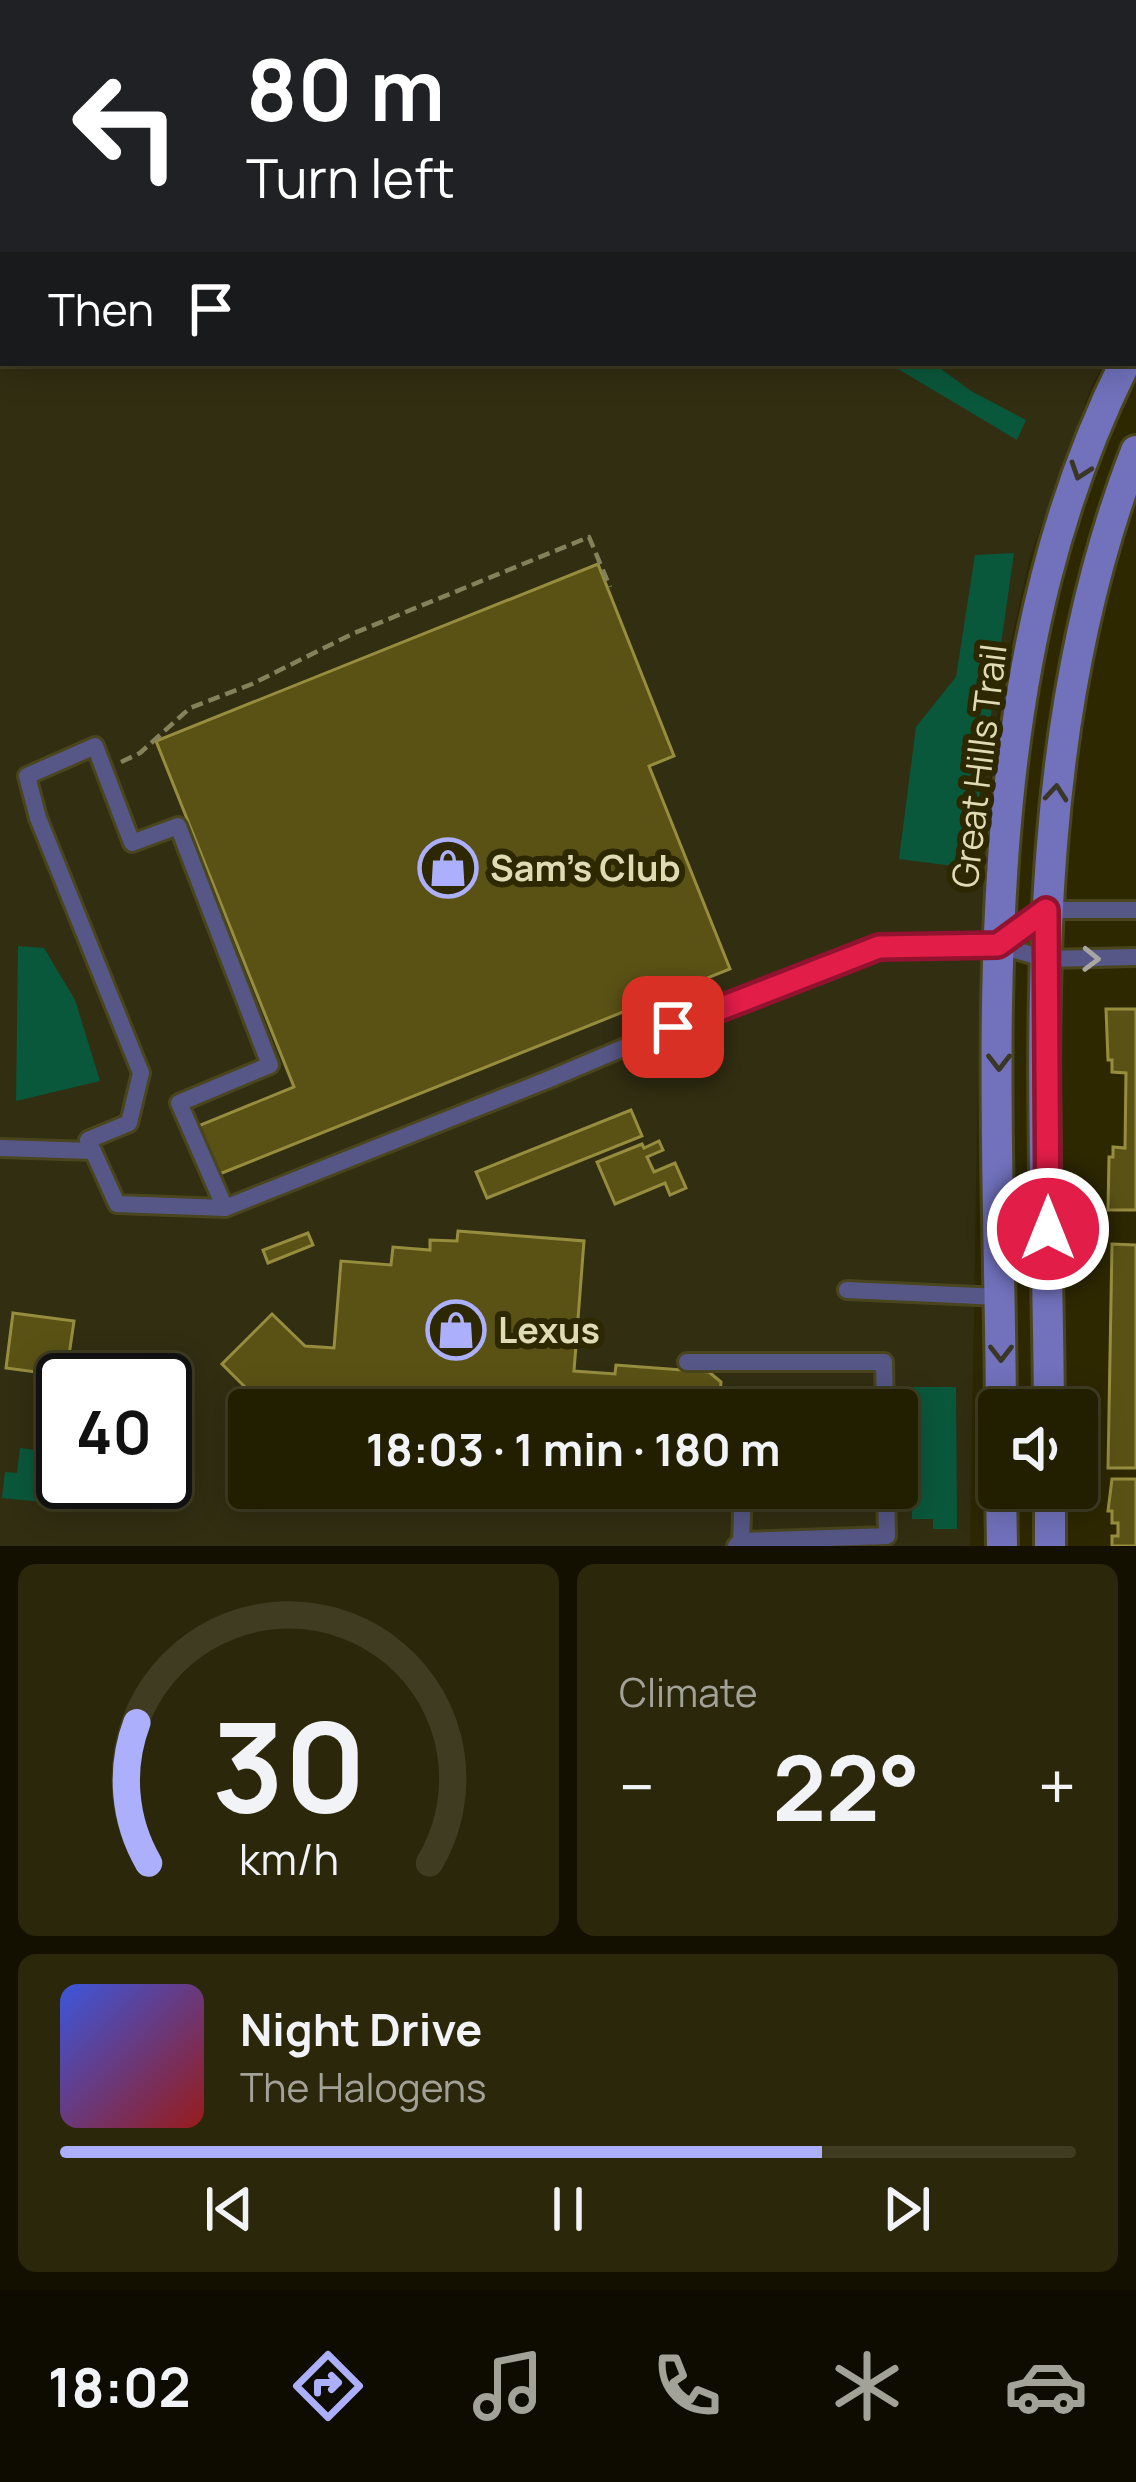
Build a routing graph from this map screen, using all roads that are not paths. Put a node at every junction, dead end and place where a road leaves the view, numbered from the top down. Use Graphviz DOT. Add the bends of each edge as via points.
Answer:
graph roads {
  1 [pos="1124,366"];
  2 [pos="1136,451"];
  3 [pos="1046,910"];
  4 [pos="1136,910"];
  5 [pos="998,945"];
  6 [pos="1136,957"];
  7 [pos="1046,959"];
  8 [pos="0,1148"];
  9 [pos="93,1151"];
  10 [pos="225,1208"];
  11 [pos="847,1290"];
  12 [pos="1000,1297"];
  13 [pos="687,1362"];
  14 [pos="885,1389"];
  15 [pos="1001,1389"];
  16 [pos="1049,1389"];
  17 [pos="741,1509"];
  18 [pos="886,1509"];
  19 [pos="1001,1509"];
  20 [pos="1050,1509"];
  21 [pos="739,1543"];
  22 [pos="1002,1546"];
  23 [pos="1050,1546"];
  1 -- 5 [label="street, Great Hills Trail, one-way" via="1069,502 1035,628 1014,750"];
  3 -- 2 [label="street, one-way" via="1080,630"];
  3 -- 4 [label="lane"];
  3 -- 5 [label="lane"];
  3 -- 7 [label="street"];
  5 -- 7 [label="lane"];
  5 -- 10 [label="lane" via="879,947"];
  5 -- 12 [label="street, Great Hills Trail, one-way"];
  7 -- 6 [label="lane, one-way"];
  7 -- 16 [label="street"];
  8 -- 9 [label="lane"];
  9 -- 10 [label="lane" via="117,1204"];
  9 -- 10 [label="lane" via="88,1140 128,1123 141,1073 27,776 95,746 132,843 178,826 270,1065 179,1103"];
  11 -- 12 [label="lane"];
  12 -- 15 [label="street, Great Hills Trail, one-way"];
  13 -- 14 [label="lane" via="884,1362"];
  17 -- 21 [label="lane"];
  18 -- 21 [label="lane" via="887,1536"];
  19 -- 22 [label="street"];
  20 -- 23 [label="street"];
}
